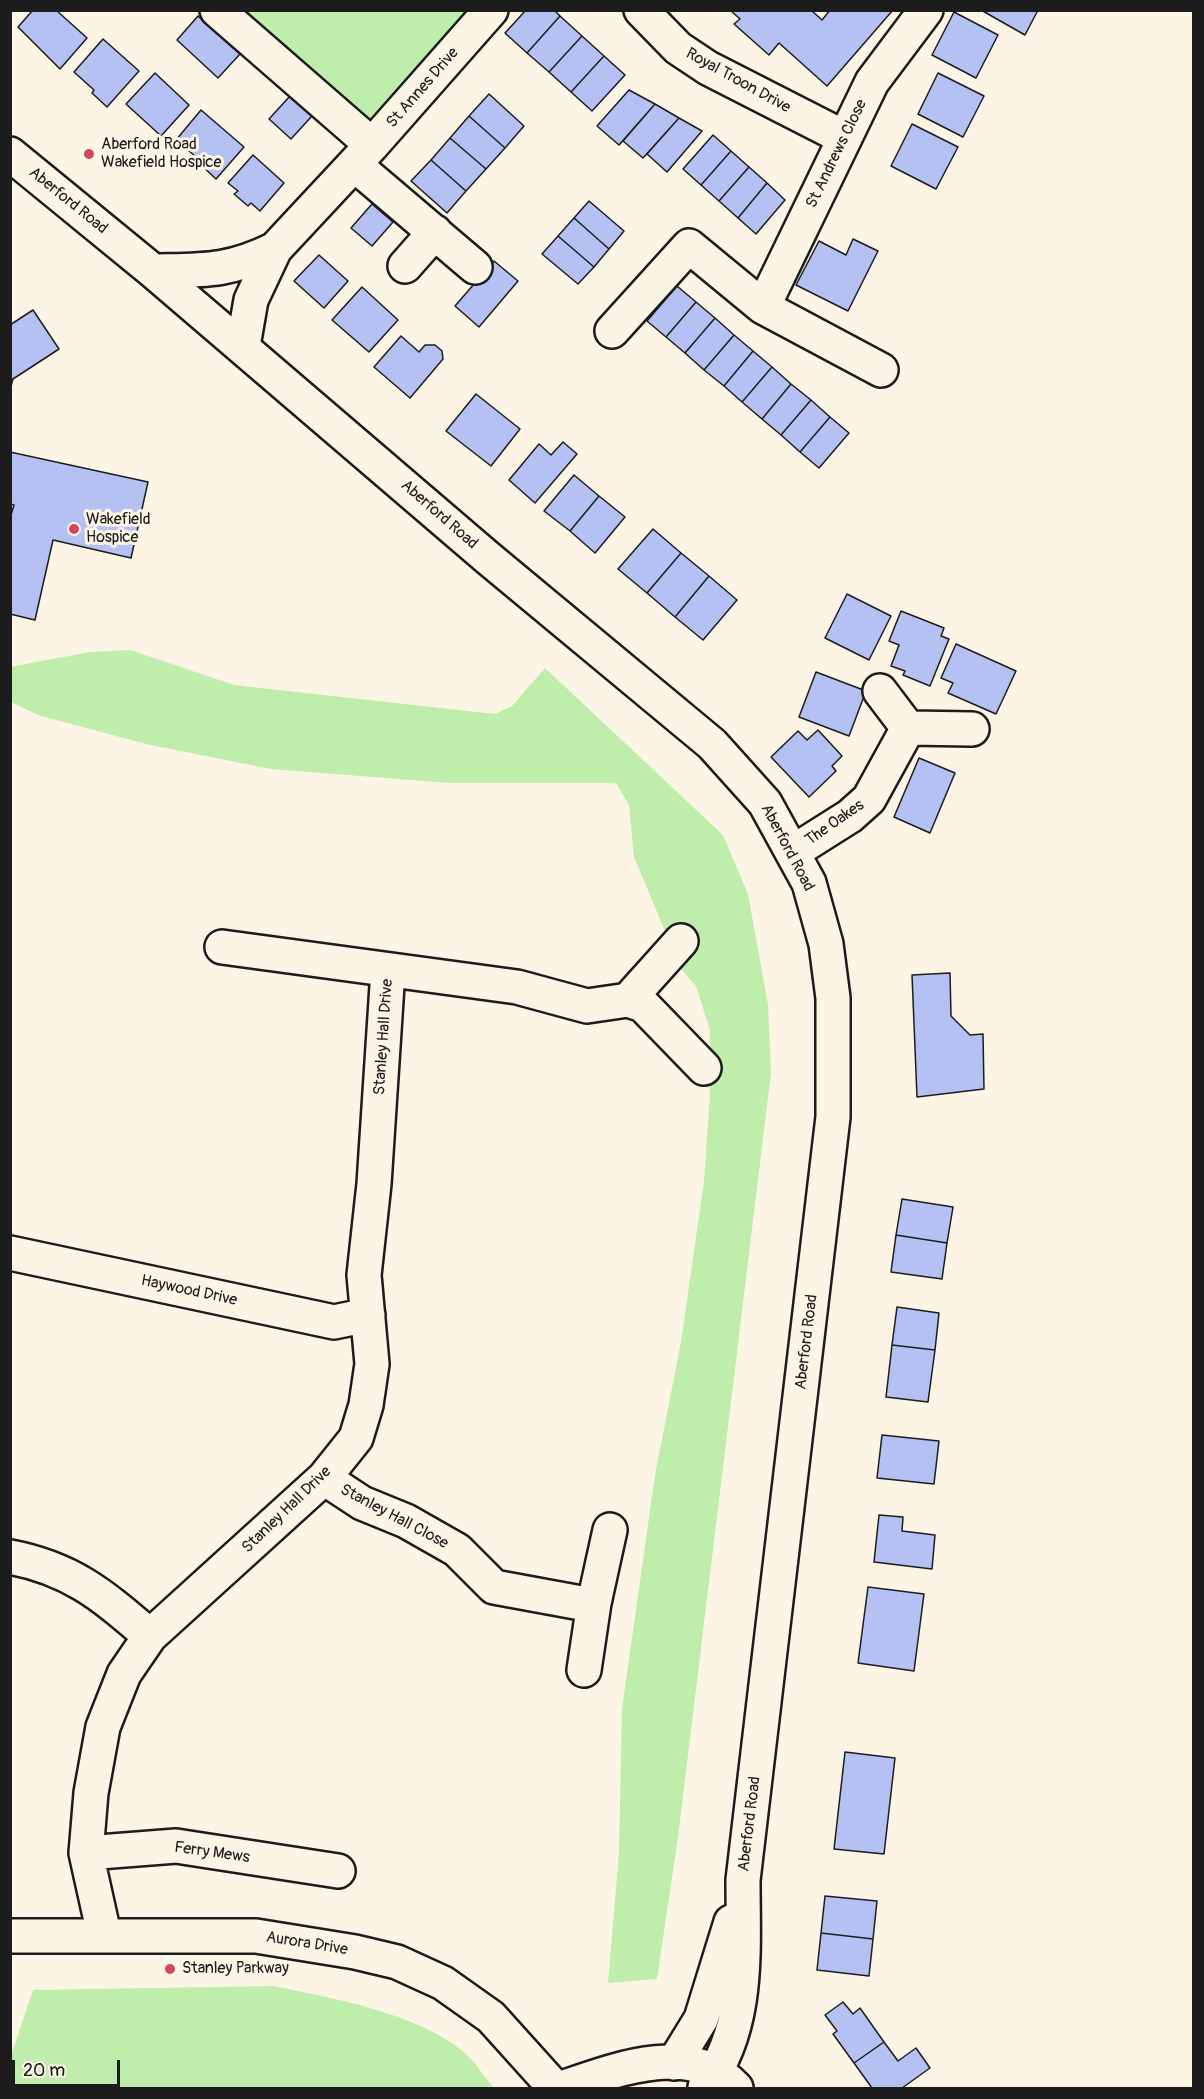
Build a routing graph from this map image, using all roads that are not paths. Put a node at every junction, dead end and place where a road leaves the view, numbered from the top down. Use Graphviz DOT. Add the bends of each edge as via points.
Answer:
graph roads {
  1 [pos="217,10"];
  2 [pos="491,10"];
  3 [pos="926,10"];
  4 [pos="652,14"];
  5 [pos="844,138"];
  6 [pos="10,154"];
  7 [pos="363,155"];
  8 [pos="435,232"];
  9 [pos="275,249"];
  10 [pos="405,266"];
  11 [pos="475,267"];
  12 [pos="153,271"];
  13 [pos="763,307"];
  14 [pos="612,332"];
  15 [pos="243,346"];
  16 [pos="881,370"];
  17 [pos="880,692"];
  18 [pos="908,728"];
  19 [pos="972,729"];
  20 [pos="793,852"];
  21 [pos="681,941"];
  22 [pos="222,947"];
  23 [pos="388,970"];
  24 [pos="628,1000"];
  25 [pos="704,1068"];
  26 [pos="10,1253"];
  27 [pos="368,1315"];
  28 [pos="324,1478"];
  29 [pos="610,1530"];
  30 [pos="10,1557"];
  31 [pos="594,1603"];
  32 [pos="150,1636"];
  33 [pos="584,1670"];
  34 [pos="86,1853"];
  35 [pos="338,1871"];
  36 [pos="104,1934"];
  37 [pos="10,1936"];
  38 [pos="706,2081"];
  39 [pos="555,2088"];
  40 [pos="562,2088"];
  1 -- 7 [label="street"];
  2 -- 7 [label="street, St Annes Drive"];
  3 -- 5 [label="street, St Andrews Close" via="872,82"];
  4 -- 5 [label="street, Royal Troon Drive" via="678,48 708,68"];
  5 -- 13 [label="street, St Andrews Close"];
  6 -- 12 [label="street, Aberford Road"];
  7 -- 8 [label="street"];
  7 -- 9 [label="street, St Annes Drive"];
  8 -- 10 [label="street"];
  8 -- 11 [label="street"];
  9 -- 12 [label="street, St Annes Drive" via="245,264 213,270"];
  9 -- 15 [label="street, St Annes Drive" via="251,300"];
  12 -- 15 [label="street, Aberford Road"];
  13 -- 14 [label="street" via="689,246"];
  13 -- 16 [label="street"];
  15 -- 20 [label="street, Aberford Road" via="488,558 712,744 765,803"];
  17 -- 18 [label="street"];
  18 -- 19 [label="street"];
  18 -- 20 [label="street, The Oakes" via="869,799 850,816"];
  20 -- 38 [label="street, Aberford Road" via="809,883 826,944 833,998 833,1117 743,1880 740,2006 732,2035"];
  21 -- 24 [label="street"];
  22 -- 23 [label="street, Stanley Hall Drive"];
  23 -- 24 [label="street, Stanley Hall Drive" via="517,987 587,1006"];
  23 -- 27 [label="street, Stanley Hall Drive" via="364,1275"];
  24 -- 25 [label="street" via="643,1005"];
  26 -- 27 [label="street, Haywood Drive" via="334,1322"];
  27 -- 28 [label="street, Stanley Hall Drive" via="372,1364 366,1405 356,1438"];
  28 -- 31 [label="street, Stanley Hall Close" via="362,1503 406,1521 456,1550 494,1587"];
  28 -- 32 [label="street, Stanley Hall Drive"];
  29 -- 31 [label="street"];
  30 -- 32 [label="street" via="41,1563 71,1575"];
  31 -- 33 [label="street"];
  32 -- 34 [label="street, Stanley Hall Drive" via="124,1674 103,1727 91,1793"];
  34 -- 35 [label="street, Ferry Mews" via="177,1846"];
  34 -- 36 [label="street, Stanley Hall Drive"];
  36 -- 37 [label="street, Aurora Drive"];
  36 -- 39 [label="street, Aurora Drive" via="256,1936 398,1962 443,1983 491,2017"];
  38 -- 40 [label="street" via="612,2070"];
}
